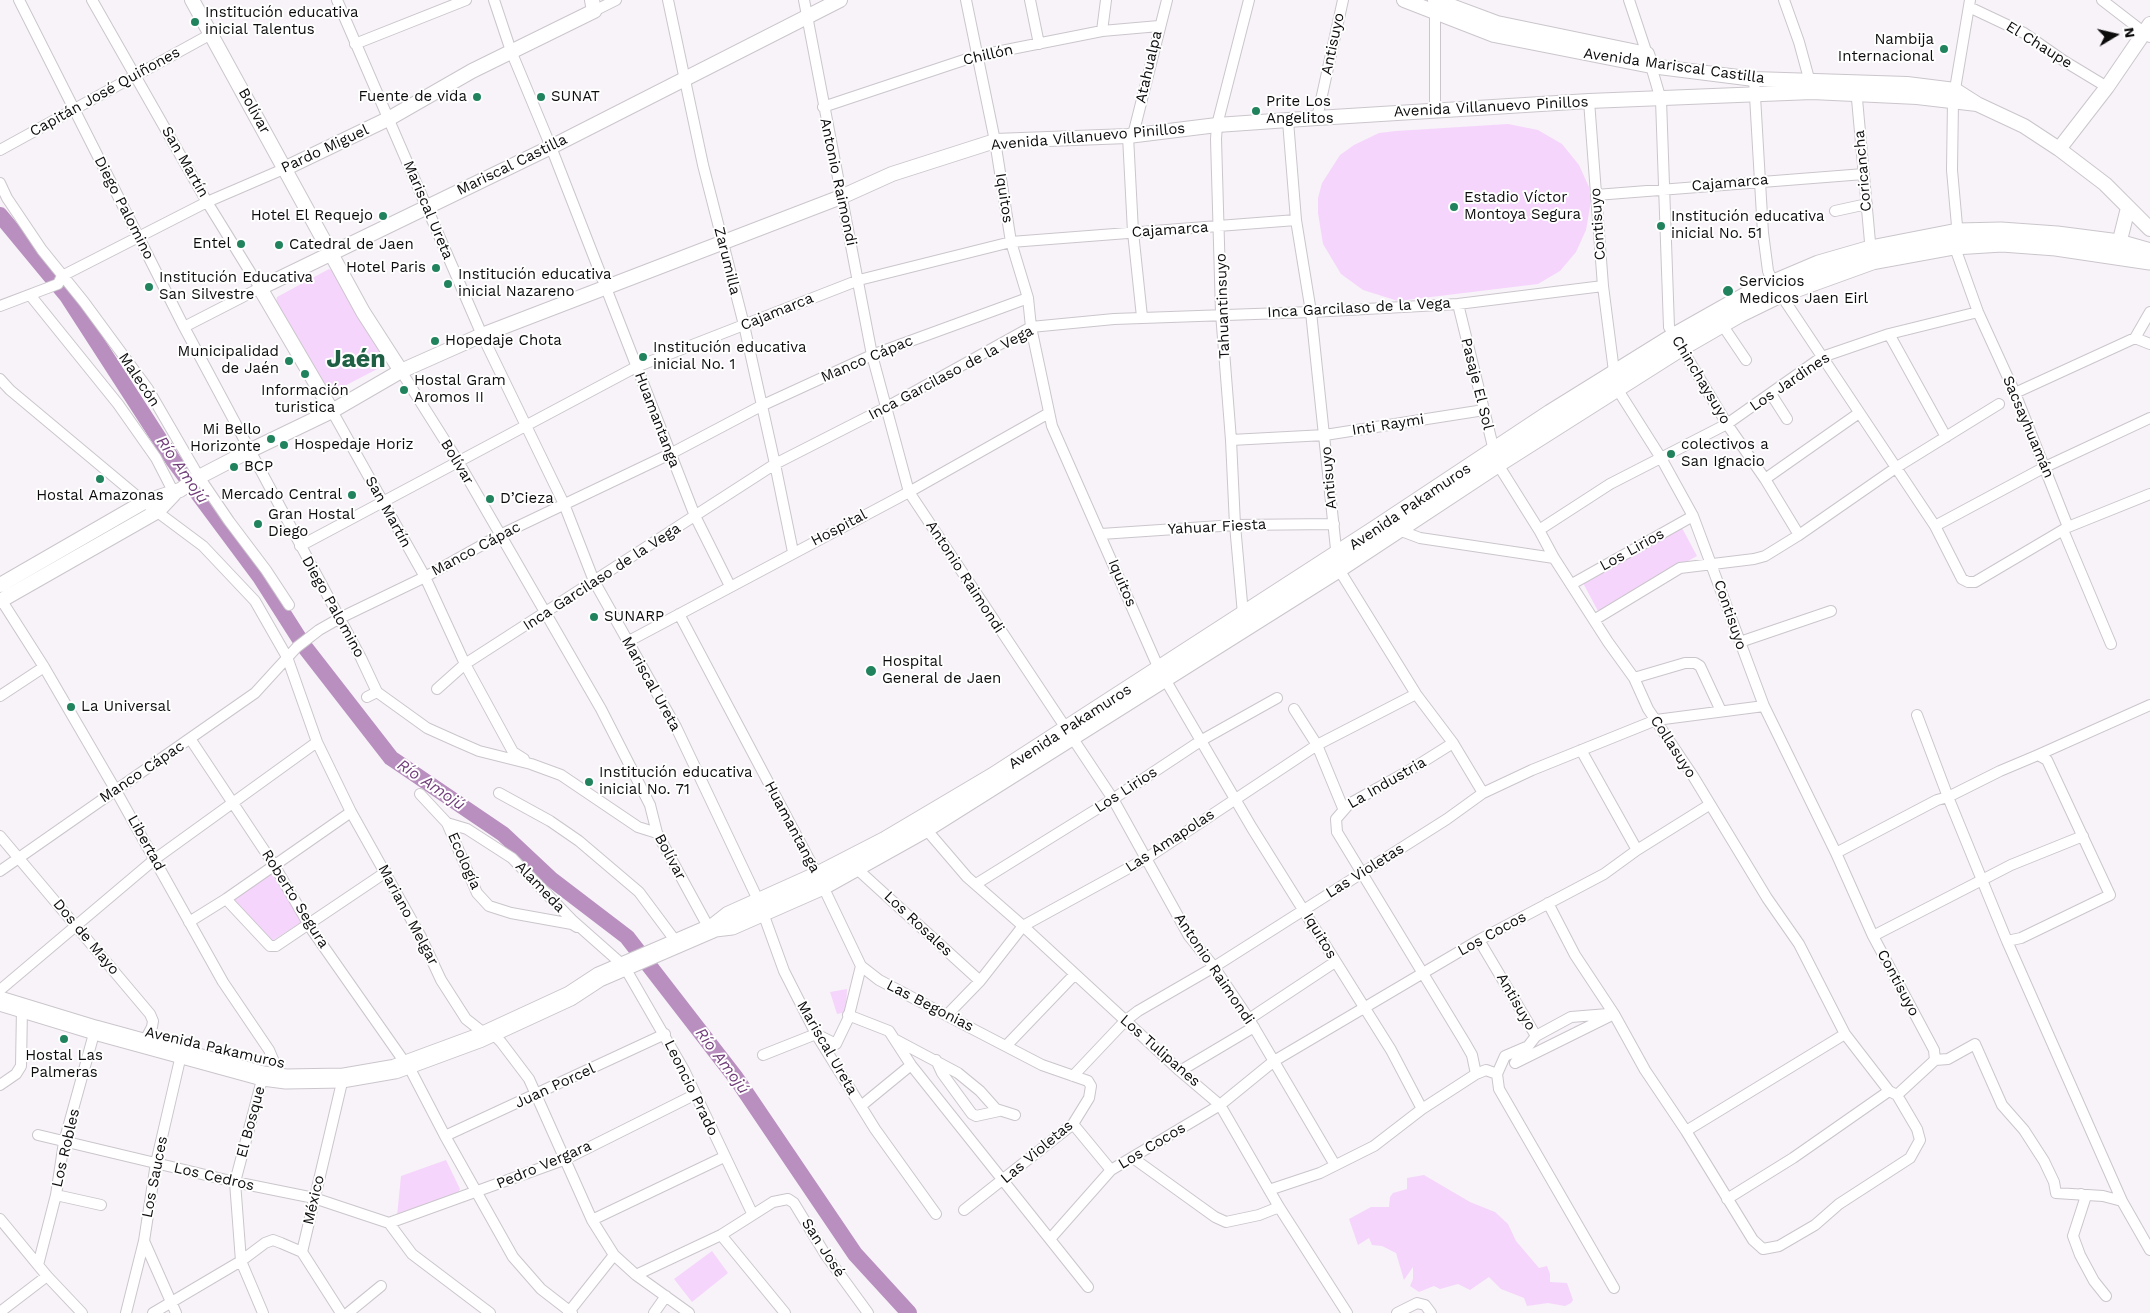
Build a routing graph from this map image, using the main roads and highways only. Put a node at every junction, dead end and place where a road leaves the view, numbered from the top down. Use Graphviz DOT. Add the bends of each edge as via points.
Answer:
graph roads {
  1 [pos="2118,249"];
  2 [pos="2150,253"];
  3 [pos="2150,260"];
  4 [pos="1775,289"];
  5 [pos="1678,342"];
  6 [pos="1495,457"];
  7 [pos="1337,562"];
  8 [pos="1161,673"];
  9 [pos="1068,734"];
  10 [pos="820,881"];
  11 [pos="0,992"];
  12 [pos="146,1039"];
  13 [pos="405,1061"];
  14 [pos="269,1070"];
  1 -- 2 [label="highway, Avenida Pakamuros"];
  1 -- 3 [label="highway, Avenida Pakamuros"];
  1 -- 4 [label="highway, Avenida Pakamuros" via="1957,241 1871,255"];
  4 -- 5 [label="highway, Avenida Pakamuros"];
  4 -- 5 [label="highway, Avenida Pakamuros" via="1721,323"];
  5 -- 6 [label="highway, Avenida Pakamuros"];
  6 -- 7 [label="highway, Avenida Pakamuros"];
  6 -- 7 [label="highway, Avenida Pakamuros" via="1396,529"];
  7 -- 8 [label="highway, Avenida Pakamuros"];
  7 -- 8 [label="highway, Avenida Pakamuros" via="1243,614"];
  8 -- 9 [label="highway, Avenida Pakamuros"];
  9 -- 10 [label="highway, Avenida Pakamuros"];
  9 -- 10 [label="highway, Avenida Pakamuros" via="926,828 856,868"];
  10 -- 13 [label="highway, Avenida Pakamuros" via="761,907 732,925 712,929 599,977 570,996"];
  11 -- 12 [label="highway, Avenida Pakamuros"];
  11 -- 12 [label="highway" via="22,1008 95,1030"];
  12 -- 14 [label="highway"];
  13 -- 14 [label="highway, Avenida Pakamuros" via="343,1068"];
  13 -- 14 [label="highway" via="370,1075 343,1078 286,1079"];
}
